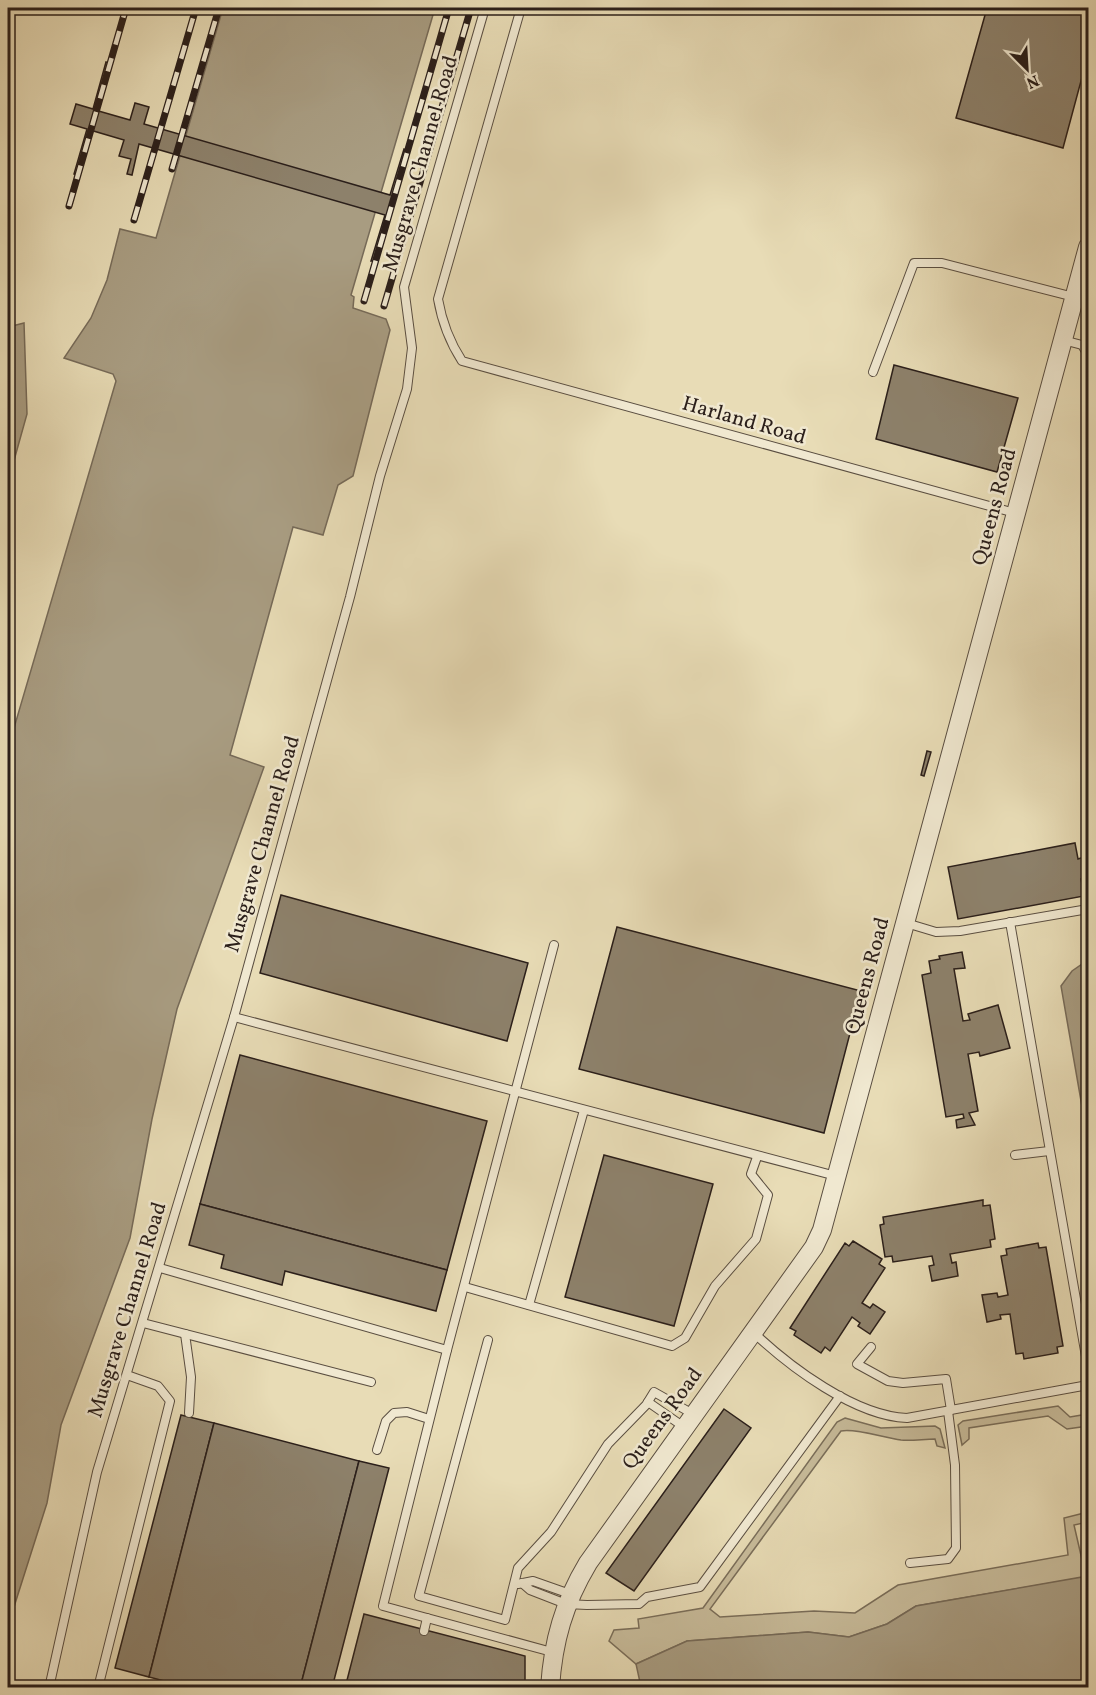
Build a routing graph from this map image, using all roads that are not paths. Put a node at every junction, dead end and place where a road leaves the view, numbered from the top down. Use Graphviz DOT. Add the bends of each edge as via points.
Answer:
graph roads {
  1 [pos="485,8"];
  2 [pos="521,8"];
  3 [pos="1089,247"];
  4 [pos="1075,297"];
  5 [pos="1063,340"];
  6 [pos="1089,355"];
  7 [pos="873,372"];
  8 [pos="1016,513"];
  9 [pos="1089,909"];
  10 [pos="1010,922"];
  11 [pos="906,923"];
  12 [pos="554,945"];
  13 [pos="234,1017"];
  14 [pos="516,1091"];
  15 [pos="584,1110"];
  16 [pos="1049,1151"];
  17 [pos="1015,1155"];
  18 [pos="757,1157"];
  19 [pos="836,1176"];
  20 [pos="160,1268"];
  21 [pos="465,1287"];
  22 [pos="529,1305"];
  23 [pos="143,1323"];
  24 [pos="753,1332"];
  25 [pos="185,1334"];
  26 [pos="488,1340"];
  27 [pos="871,1347"];
  28 [pos="447,1350"];
  29 [pos="1089,1368"];
  30 [pos="127,1375"];
  31 [pos="371,1382"];
  32 [pos="1089,1385"];
  33 [pos="840,1396"];
  34 [pos="648,1402"];
  35 [pos="949,1410"];
  36 [pos="189,1413"];
  37 [pos="429,1419"];
  38 [pos="690,1421"];
  39 [pos="377,1450"];
  40 [pos="910,1563"];
  41 [pos="518,1584"];
  42 [pos="568,1599"];
  43 [pos="427,1618"];
  44 [pos="424,1631"];
  45 [pos="552,1652"];
  46 [pos="49,1688"];
  47 [pos="98,1688"];
  48 [pos="550,1688"];
  1 -- 13 [label="lane, Musgrave Channel Road" via="404,287 412,348 407,389"];
  2 -- 8 [label="lane, Harland Road" via="438,299 448,337 462,361"];
  3 -- 4 [label="street, Queens Road"];
  4 -- 5 [label="street, Queens Road"];
  4 -- 7 [label="lane" via="942,263 914,263"];
  5 -- 6 [label="lane" via="1082,345"];
  5 -- 8 [label="street, Queens Road"];
  8 -- 11 [label="street, Queens Road"];
  9 -- 10 [label="lane"];
  10 -- 11 [label="lane" via="936,932"];
  10 -- 16 [label="lane"];
  11 -- 19 [label="street, Queens Road"];
  12 -- 14 [label="lane"];
  13 -- 14 [label="lane"];
  13 -- 20 [label="lane, Musgrave Channel Road"];
  14 -- 15 [label="lane"];
  14 -- 21 [label="lane"];
  15 -- 18 [label="lane"];
  15 -- 22 [label="lane"];
  16 -- 17 [label="lane"];
  16 -- 29 [label="lane"];
  18 -- 19 [label="lane"];
  18 -- 22 [label="lane" via="751,1174 768,1195 756,1239 715,1286 685,1338 672,1346"];
  19 -- 24 [label="street, Queens Road" via="814,1247"];
  20 -- 23 [label="lane, Musgrave Channel Road"];
  20 -- 28 [label="lane"];
  21 -- 22 [label="lane"];
  21 -- 28 [label="lane"];
  23 -- 25 [label="lane"];
  23 -- 30 [label="lane, Musgrave Channel Road"];
  24 -- 33 [label="lane" via="771,1349"];
  24 -- 38 [label="street, Queens Road"];
  25 -- 31 [label="lane"];
  25 -- 36 [label="lane" via="191,1377"];
  26 -- 41 [label="lane" via="419,1596 505,1620"];
  27 -- 35 [label="lane" via="857,1364 888,1381 946,1379"];
  28 -- 37 [label="lane"];
  30 -- 46 [label="lane, Musgrave Channel Road" via="97,1472"];
  30 -- 47 [label="lane" via="158,1386 170,1401"];
  32 -- 35 [label="lane"];
  33 -- 35 [label="lane" via="888,1417 907,1418"];
  33 -- 42 [label="lane" via="700,1587 647,1597 639,1604"];
  34 -- 38 [label="lane"];
  34 -- 38 [label="lane" via="654,1392"];
  34 -- 41 [label="lane" via="608,1444 551,1532 518,1568"];
  35 -- 40 [label="lane" via="955,1465 956,1548 948,1559"];
  37 -- 39 [label="lane" via="407,1412 394,1413 386,1421"];
  37 -- 43 [label="lane" via="383,1606"];
  38 -- 42 [label="street, Queens Road" via="588,1563"];
  41 -- 42 [label="lane"];
  42 -- 45 [label="street, Queens Road"];
  43 -- 44 [label="lane"];
  43 -- 45 [label="lane"];
  45 -- 48 [label="street, Queens Road"];
}
